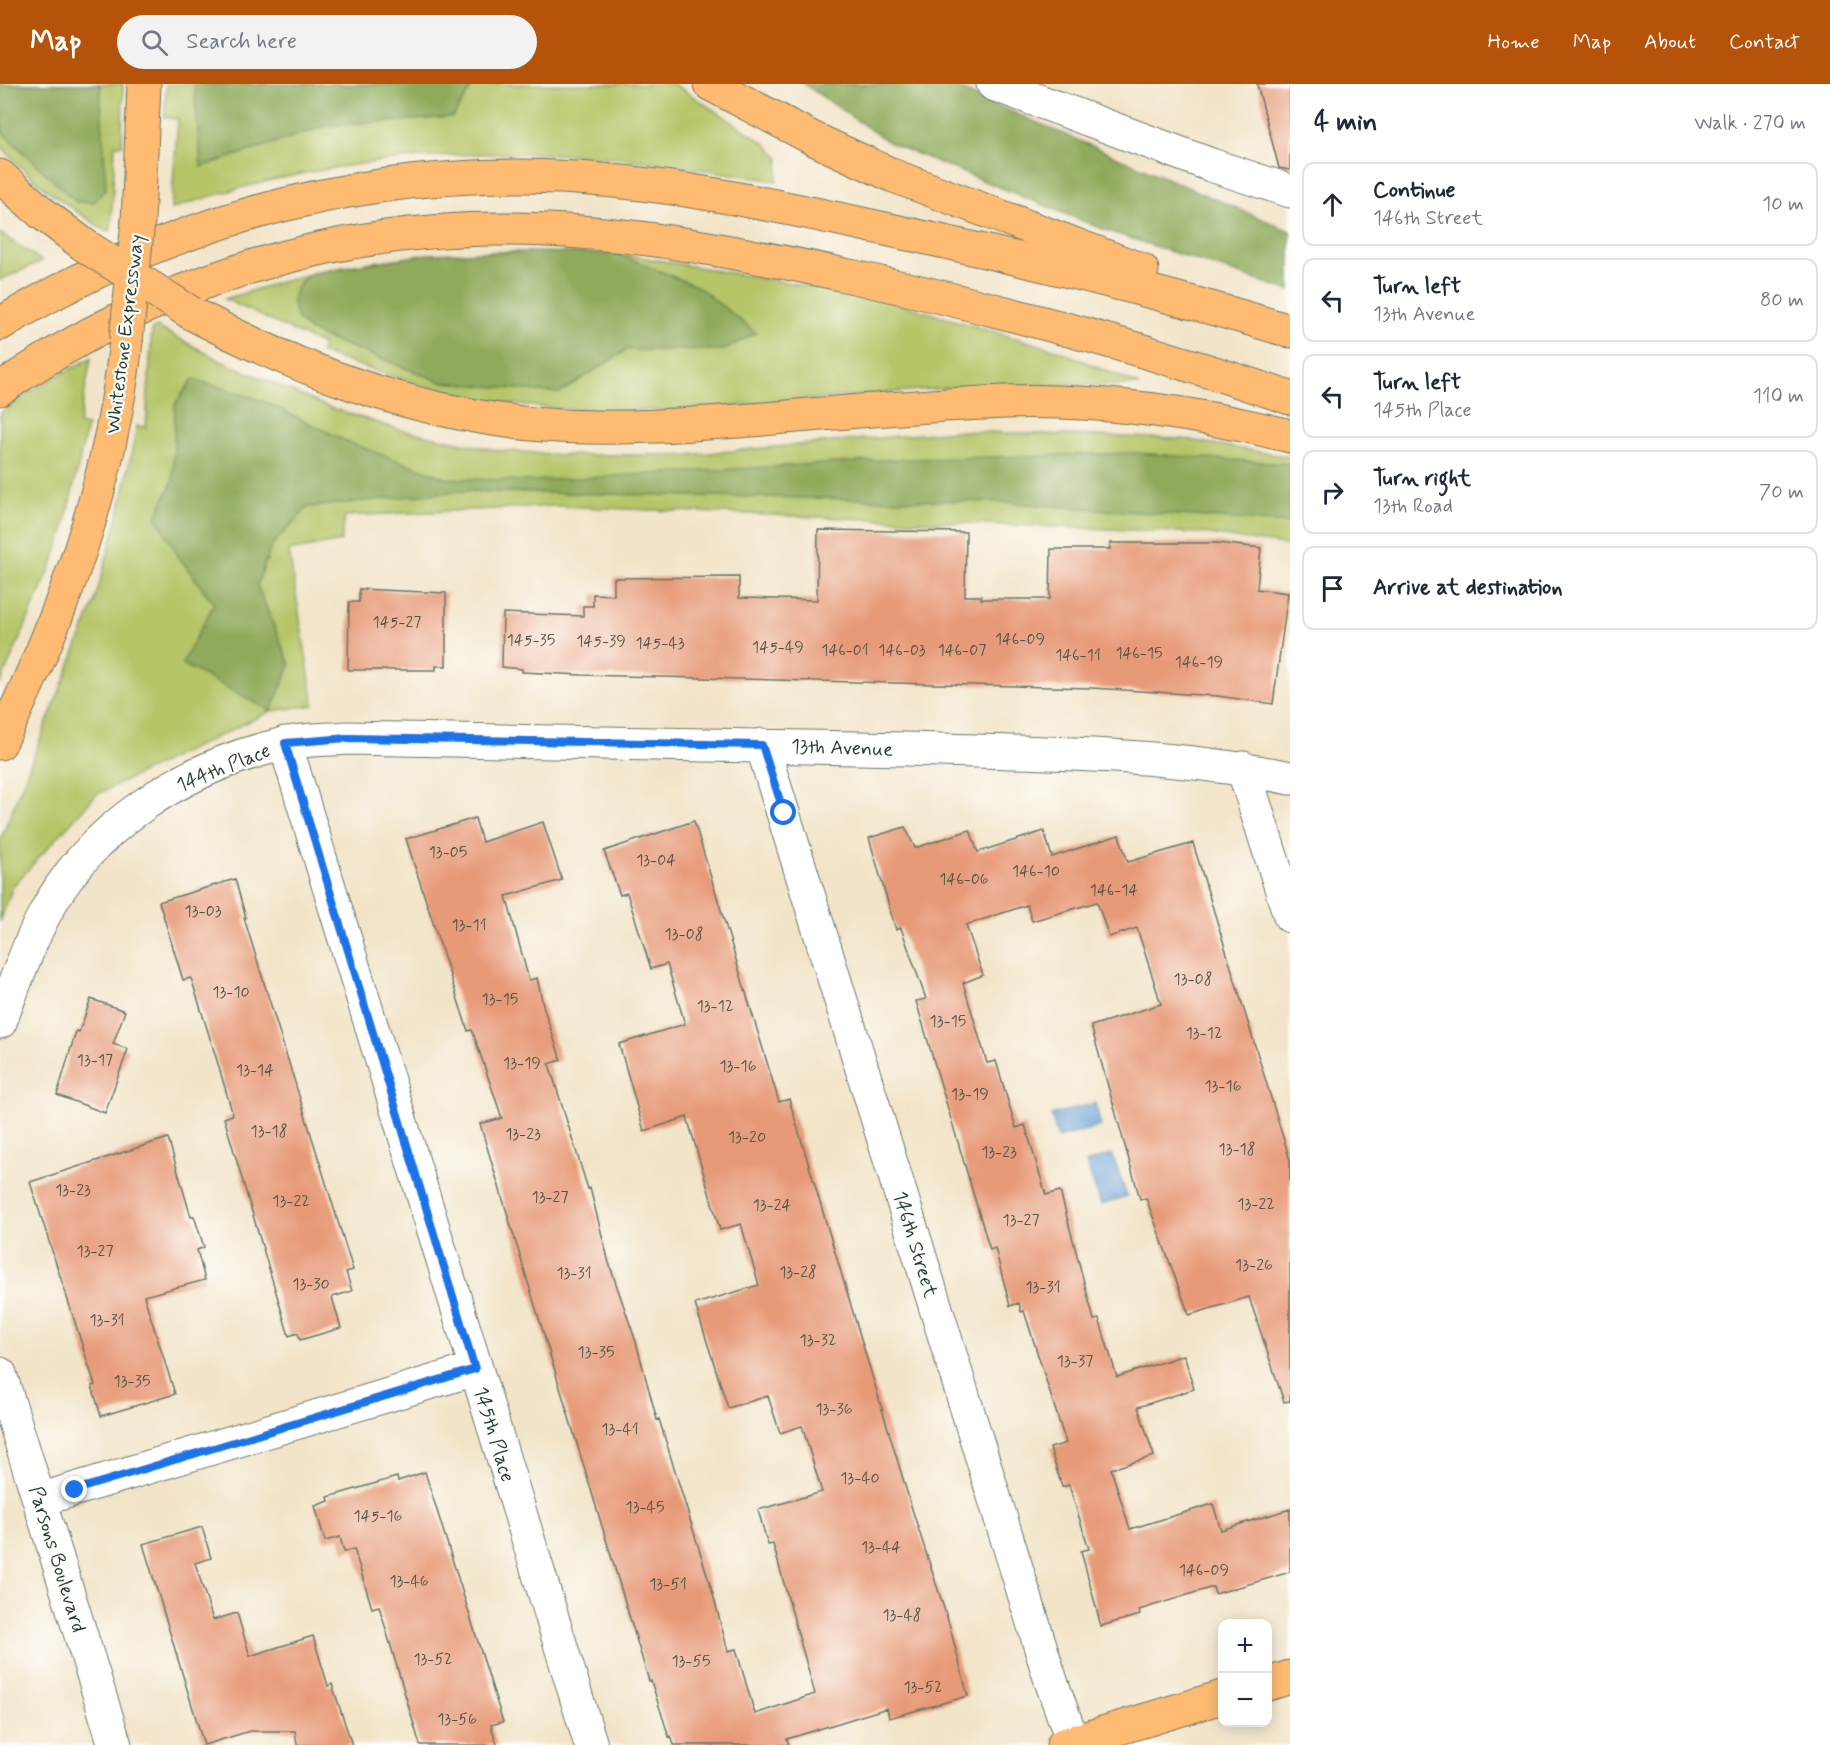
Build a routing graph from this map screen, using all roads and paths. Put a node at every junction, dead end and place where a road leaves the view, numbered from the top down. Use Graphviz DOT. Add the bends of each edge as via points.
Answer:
graph roads {
  1 [pos="144,84"];
  2 [pos="710,84"];
  3 [pos="993,84"];
  4 [pos="0,176"];
  5 [pos="1290,191"];
  6 [pos="0,324"];
  7 [pos="1290,326"];
  8 [pos="1290,331"];
  9 [pos="0,389"];
  10 [pos="1290,398"];
  11 [pos="1290,436"];
  12 [pos="4,738"];
  13 [pos="285,743"];
  14 [pos="762,745"];
  15 [pos="1243,768"];
  16 [pos="1290,778"];
  17 [pos="1290,916"];
  18 [pos="0,1022"];
  19 [pos="475,1369"];
  20 [pos="0,1374"];
  21 [pos="39,1500"];
  22 [pos="1290,1677"];
  23 [pos="1272,1683"];
  24 [pos="1218,1698"];
  25 [pos="1068,1743"];
  26 [pos="115,1745"];
  27 [pos="591,1745"];
  1 -- 12 [label="main road, Whitestone Expressway, bridge" via="138,221 113,430 89,529 54,628"];
  2 -- 7 [label="main road" via="814,139 916,186"];
  3 -- 5 [label="street"];
  4 -- 11 [label="main road, bridge" via="84,245 192,313 281,357 369,391 454,413 533,424 664,427 928,406 1048,402 1185,414"];
  6 -- 8 [label="main road" via="77,280 138,252 253,213 322,195 388,184 522,176 651,186 807,213 1088,276"];
  9 -- 10 [label="main road" via="149,304 243,268 369,239 436,231 514,229 601,234 690,246 886,284 1127,346"];
  13 -- 14 [label="street, 13th Avenue" via="347,738"];
  13 -- 18 [label="street, 144th Place" via="195,774 145,803 108,833 73,872 42,919"];
  13 -- 19 [label="street, 145th Place"];
  14 -- 15 [label="street, 13th Avenue" via="1127,755"];
  14 -- 25 [label="street, 146th Street"];
  15 -- 16 [label="street, 13th Avenue"];
  15 -- 17 [label="street"];
  19 -- 21 [label="street"];
  19 -- 27 [label="street, 145th Place"];
  20 -- 21 [label="street, Parsons Boulevard"];
  21 -- 26 [label="street, Parsons Boulevard"];
  22 -- 23 [label="main road"];
  24 -- 25 [label="main road"];
}
